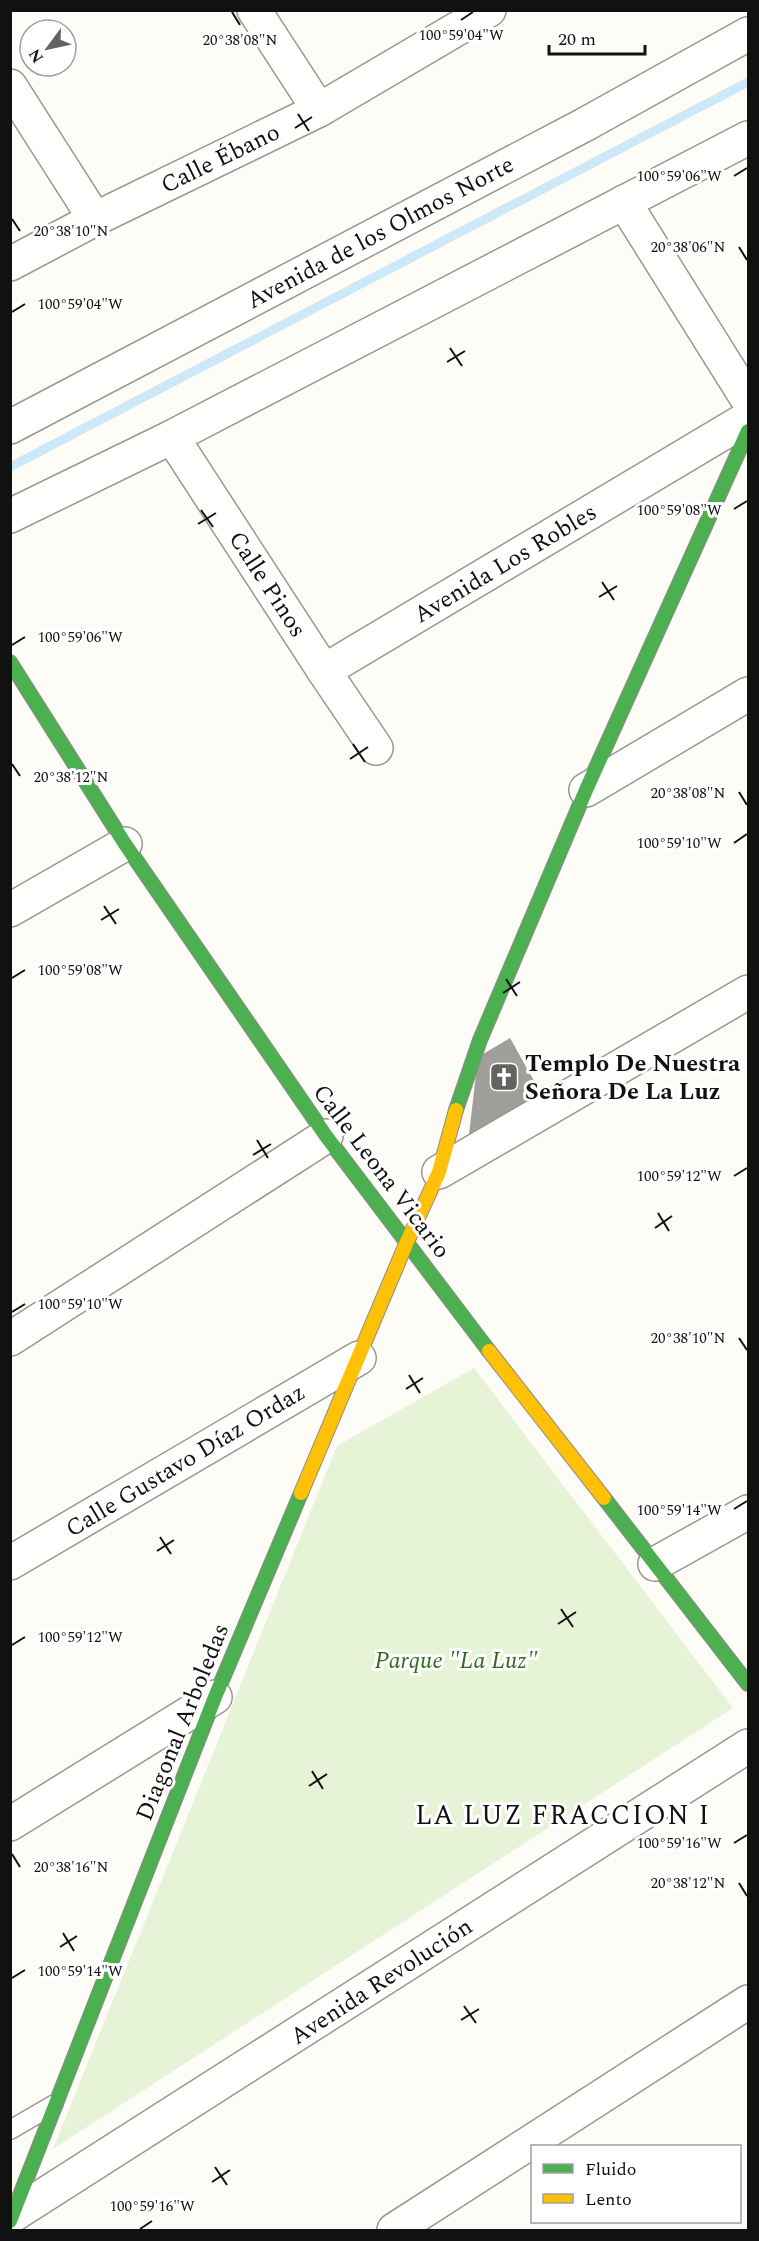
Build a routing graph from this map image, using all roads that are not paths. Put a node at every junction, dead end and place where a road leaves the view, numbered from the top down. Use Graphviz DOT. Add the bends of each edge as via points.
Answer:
graph roads {
  1 [pos="254,10"];
  2 [pos="489,10"];
  3 [pos="748,34"];
  4 [pos="10,86"];
  5 [pos="319,110"];
  6 [pos="748,138"];
  7 [pos="624,202"];
  8 [pos="95,219"];
  9 [pos="10,264"];
  10 [pos="748,400"];
  11 [pos="748,418"];
  12 [pos="10,427"];
  13 [pos="748,431"];
  14 [pos="172,437"];
  15 [pos="10,516"];
  16 [pos="10,662"];
  17 [pos="324,671"];
  18 [pos="748,694"];
  19 [pos="376,748"];
  20 [pos="586,790"];
  21 [pos="125,844"];
  22 [pos="10,910"];
  23 [pos="748,992"];
  24 [pos="326,1136"];
  25 [pos="439,1172"];
  26 [pos="406,1244"];
  27 [pos="10,1339"];
  28 [pos="359,1358"];
  29 [pos="748,1512"];
  30 [pos="10,1563"];
  31 [pos="655,1564"];
  32 [pos="748,1684"];
  33 [pos="215,1697"];
  34 [pos="748,1746"];
  35 [pos="10,1824"];
  36 [pos="748,2002"];
  37 [pos="57,2103"];
  38 [pos="10,2130"];
  39 [pos="12,2218"];
  40 [pos="394,2230"];
  1 -- 5 [label="street"];
  2 -- 5 [label="street, Calle Ébano"];
  3 -- 12 [label="street, Avenida de los Olmos Norte" via="573,131"];
  4 -- 8 [label="street"];
  5 -- 8 [label="street, Calle Ébano"];
  6 -- 7 [label="street"];
  7 -- 10 [label="street"];
  7 -- 14 [label="street"];
  8 -- 9 [label="street, Calle Ébano"];
  11 -- 17 [label="street, Avenida Los Robles"];
  13 -- 20 [label="street, Diagonal Arboledas"];
  14 -- 15 [label="street"];
  14 -- 17 [label="street, Calle Pinos"];
  16 -- 21 [label="street, Calle Leona Vicario"];
  17 -- 19 [label="street, Calle Pinos"];
  18 -- 20 [label="street"];
  20 -- 25 [label="street, Diagonal Arboledas" via="480,1040"];
  21 -- 22 [label="street"];
  21 -- 24 [label="street, Calle Leona Vicario"];
  23 -- 25 [label="street"];
  24 -- 26 [label="street, Calle Leona Vicario"];
  24 -- 27 [label="street"];
  25 -- 26 [label="street, Diagonal Arboledas"];
  26 -- 28 [label="street, Diagonal Arboledas"];
  26 -- 31 [label="street, Calle Leona Vicario"];
  28 -- 30 [label="street, Calle Gustavo Díaz Ordaz"];
  28 -- 33 [label="street, Diagonal Arboledas"];
  29 -- 31 [label="street"];
  31 -- 32 [label="street, Calle Leona Vicario"];
  33 -- 35 [label="street"];
  33 -- 37 [label="street, Diagonal Arboledas"];
  34 -- 39 [label="street, Avenida Revolución"];
  36 -- 40 [label="street"];
  37 -- 38 [label="lane"];
  37 -- 39 [label="street, Diagonal Arboledas"];
}
